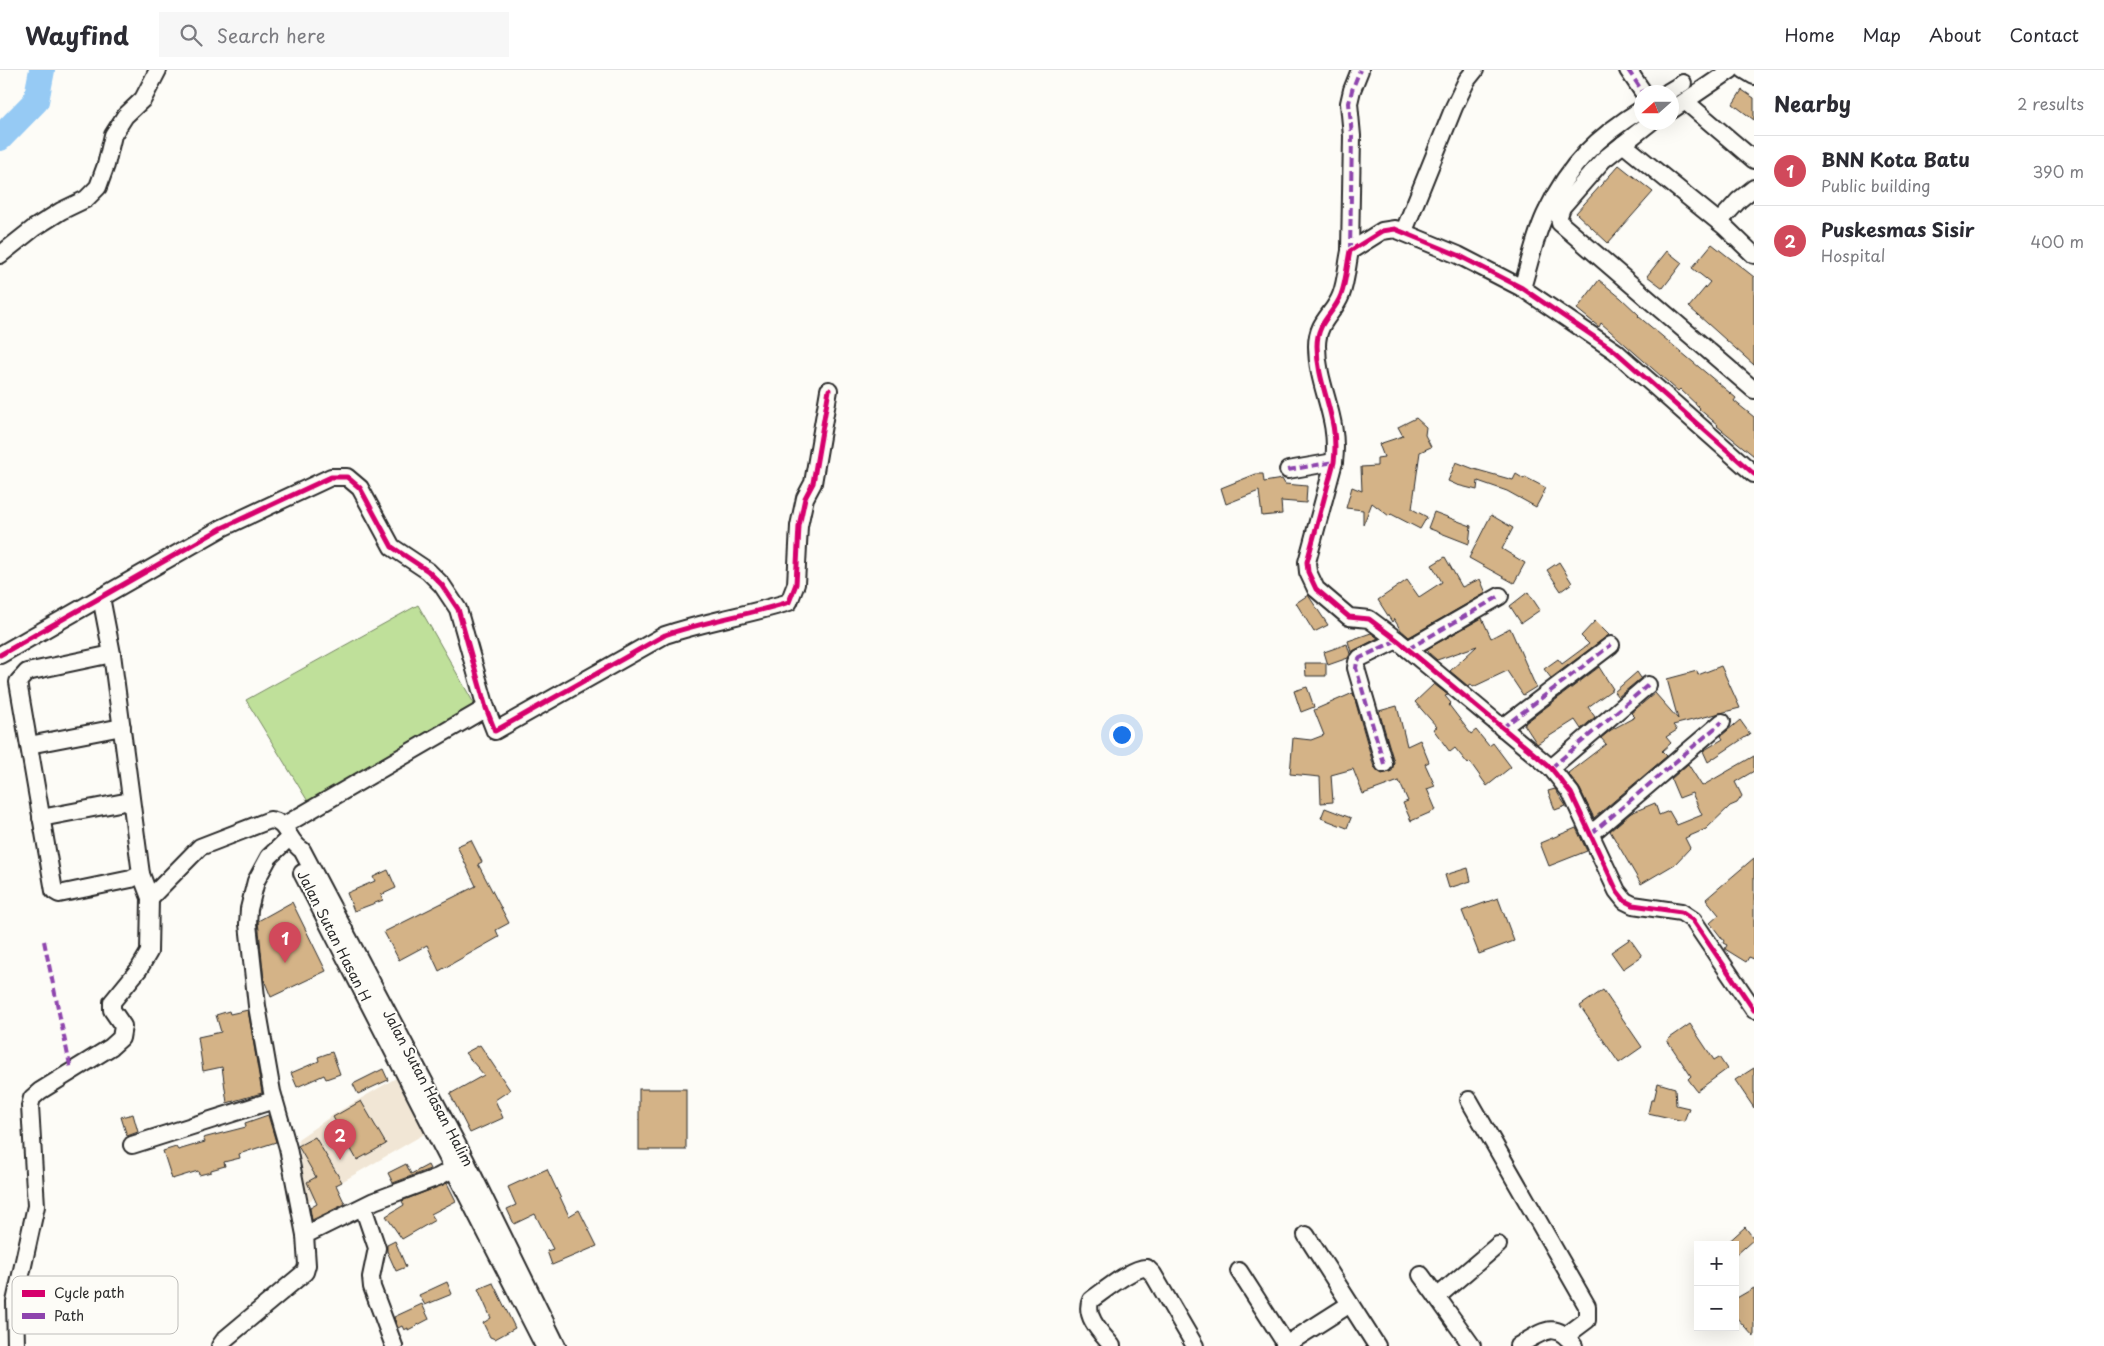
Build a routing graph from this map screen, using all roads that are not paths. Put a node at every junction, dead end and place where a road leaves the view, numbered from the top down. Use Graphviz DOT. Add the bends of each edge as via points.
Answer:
graph roads {
  1 [pos="158,70"];
  2 [pos="1360,70"];
  3 [pos="1475,70"];
  4 [pos="1628,70"];
  5 [pos="1731,70"];
  6 [pos="1744,70"];
  7 [pos="1754,76"];
  8 [pos="1683,83"];
  9 [pos="1638,85"];
  10 [pos="1679,85"];
  11 [pos="1679,106"];
  12 [pos="1634,113"];
  13 [pos="1641,130"];
  14 [pos="1623,144"];
  15 [pos="1754,160"];
  16 [pos="1754,188"];
  17 [pos="1719,222"];
  18 [pos="1404,231"];
  19 [pos="1350,250"];
  20 [pos="1754,254"];
  21 [pos="0,255"];
  22 [pos="1522,288"];
  23 [pos="829,390"];
  24 [pos="1754,390"];
  25 [pos="1334,462"];
  26 [pos="1288,470"];
  27 [pos="1754,474"];
  28 [pos="1500,596"];
  29 [pos="101,597"];
  30 [pos="1403,644"];
  31 [pos="1611,645"];
  32 [pos="112,654"];
  33 [pos="0,655"];
  34 [pos="1648,685"];
  35 [pos="488,716"];
  36 [pos="1722,722"];
  37 [pos="122,727"];
  38 [pos="1502,728"];
  39 [pos="29,745"];
  40 [pos="1384,764"];
  41 [pos="1551,768"];
  42 [pos="130,801"];
  43 [pos="42,818"];
  44 [pos="288,834"];
  45 [pos="1590,834"];
  46 [pos="141,874"];
  47 [pos="150,898"];
  48 [pos="1754,1010"];
  49 [pos="274,1100"];
  50 [pos="1469,1100"];
  51 [pos="132,1145"];
  52 [pos="459,1165"];
  53 [pos="363,1207"];
  54 [pos="305,1235"];
  55 [pos="1306,1235"];
  56 [pos="1498,1245"];
  57 [pos="1239,1271"];
  58 [pos="1421,1275"];
  59 [pos="21,1276"];
  60 [pos="1437,1297"];
  61 [pos="1350,1304"];
  62 [pos="1570,1341"];
  63 [pos="220,1346"];
  64 [pos="394,1346"];
  65 [pos="544,1346"];
  66 [pos="557,1346"];
  67 [pos="1112,1346"];
  68 [pos="1195,1346"];
  69 [pos="1286,1346"];
  70 [pos="1377,1346"];
  71 [pos="1472,1346"];
  72 [pos="1518,1346"];
  1 -- 21 [label="street" via="143,99 125,116 114,135 98,187 86,199 34,228"];
  2 -- 19 [label="street" via="1349,103 1352,136"];
  3 -- 18 [label="street" via="1454,107"];
  4 -- 9 [label="street"];
  5 -- 11 [label="street"];
  6 -- 7 [label="street"];
  8 -- 10 [label="street"];
  11 -- 15 [label="street"];
  12 -- 22 [label="street" via="1608,131 1571,168 1546,212"];
  13 -- 14 [label="street"];
  14 -- 17 [label="street"];
  14 -- 24 [label="street" via="1603,160 1562,207 1560,223"];
  16 -- 17 [label="street"];
  17 -- 20 [label="street"];
  18 -- 19 [label="street" via="1382,231"];
  18 -- 22 [label="street"];
  19 -- 25 [label="street" via="1341,295 1321,325 1317,344 1321,378 1334,423"];
  22 -- 27 [label="street" via="1615,351"];
  23 -- 35 [label="street" via="813,483 799,526 796,584 788,602 665,635 495,731"];
  25 -- 26 [label="street"];
  25 -- 30 [label="street" via="1307,562 1311,581 1349,617 1369,619"];
  28 -- 30 [label="street"];
  29 -- 32 [label="street"];
  29 -- 33 [label="street"];
  29 -- 35 [label="street" via="222,528 331,477 347,477 360,488 392,547 428,571 458,609"];
  30 -- 38 [label="street"];
  30 -- 40 [label="street" via="1356,662"];
  31 -- 38 [label="street"];
  32 -- 37 [label="street"];
  32 -- 39 [label="street" via="26,672 22,676 18,682"];
  34 -- 41 [label="street"];
  35 -- 44 [label="street"];
  36 -- 45 [label="street"];
  37 -- 39 [label="street"];
  37 -- 42 [label="street"];
  38 -- 41 [label="street"];
  39 -- 43 [label="street"];
  41 -- 45 [label="street" via="1571,793"];
  42 -- 43 [label="street"];
  42 -- 46 [label="street"];
  43 -- 46 [label="street" via="54,891 59,894 131,880"];
  44 -- 47 [label="street" via="276,821 270,820 200,847"];
  44 -- 49 [label="street" via="269,857 256,881 248,924 257,1006"];
  44 -- 52 [label="street, Jalan Sutan Hasan Halim" via="302,850"];
  45 -- 48 [label="street" via="1625,901 1680,912 1693,920"];
  46 -- 47 [label="street"];
  47 -- 59 [label="street" via="149,952 112,1002 112,1010 123,1026 121,1038 32,1098 36,1206"];
  49 -- 51 [label="street"];
  49 -- 54 [label="street" via="288,1148"];
  50 -- 62 [label="street" via="1587,1306 1588,1320"];
  52 -- 53 [label="street"];
  52 -- 65 [label="street"];
  52 -- 66 [label="street, Jalan Sutan Hasan Halim"];
  53 -- 54 [label="street"];
  53 -- 64 [label="street" via="377,1248 372,1287"];
  54 -- 63 [label="street" via="305,1272"];
  55 -- 61 [label="street"];
  56 -- 60 [label="street"];
  57 -- 69 [label="street"];
  58 -- 60 [label="street"];
  60 -- 71 [label="street"];
  61 -- 69 [label="street"];
  61 -- 70 [label="street"];
  62 -- 72 [label="street" via="1557,1330 1546,1329"];
  67 -- 68 [label="street" via="1094,1322 1089,1304 1142,1268 1153,1274"];
}
